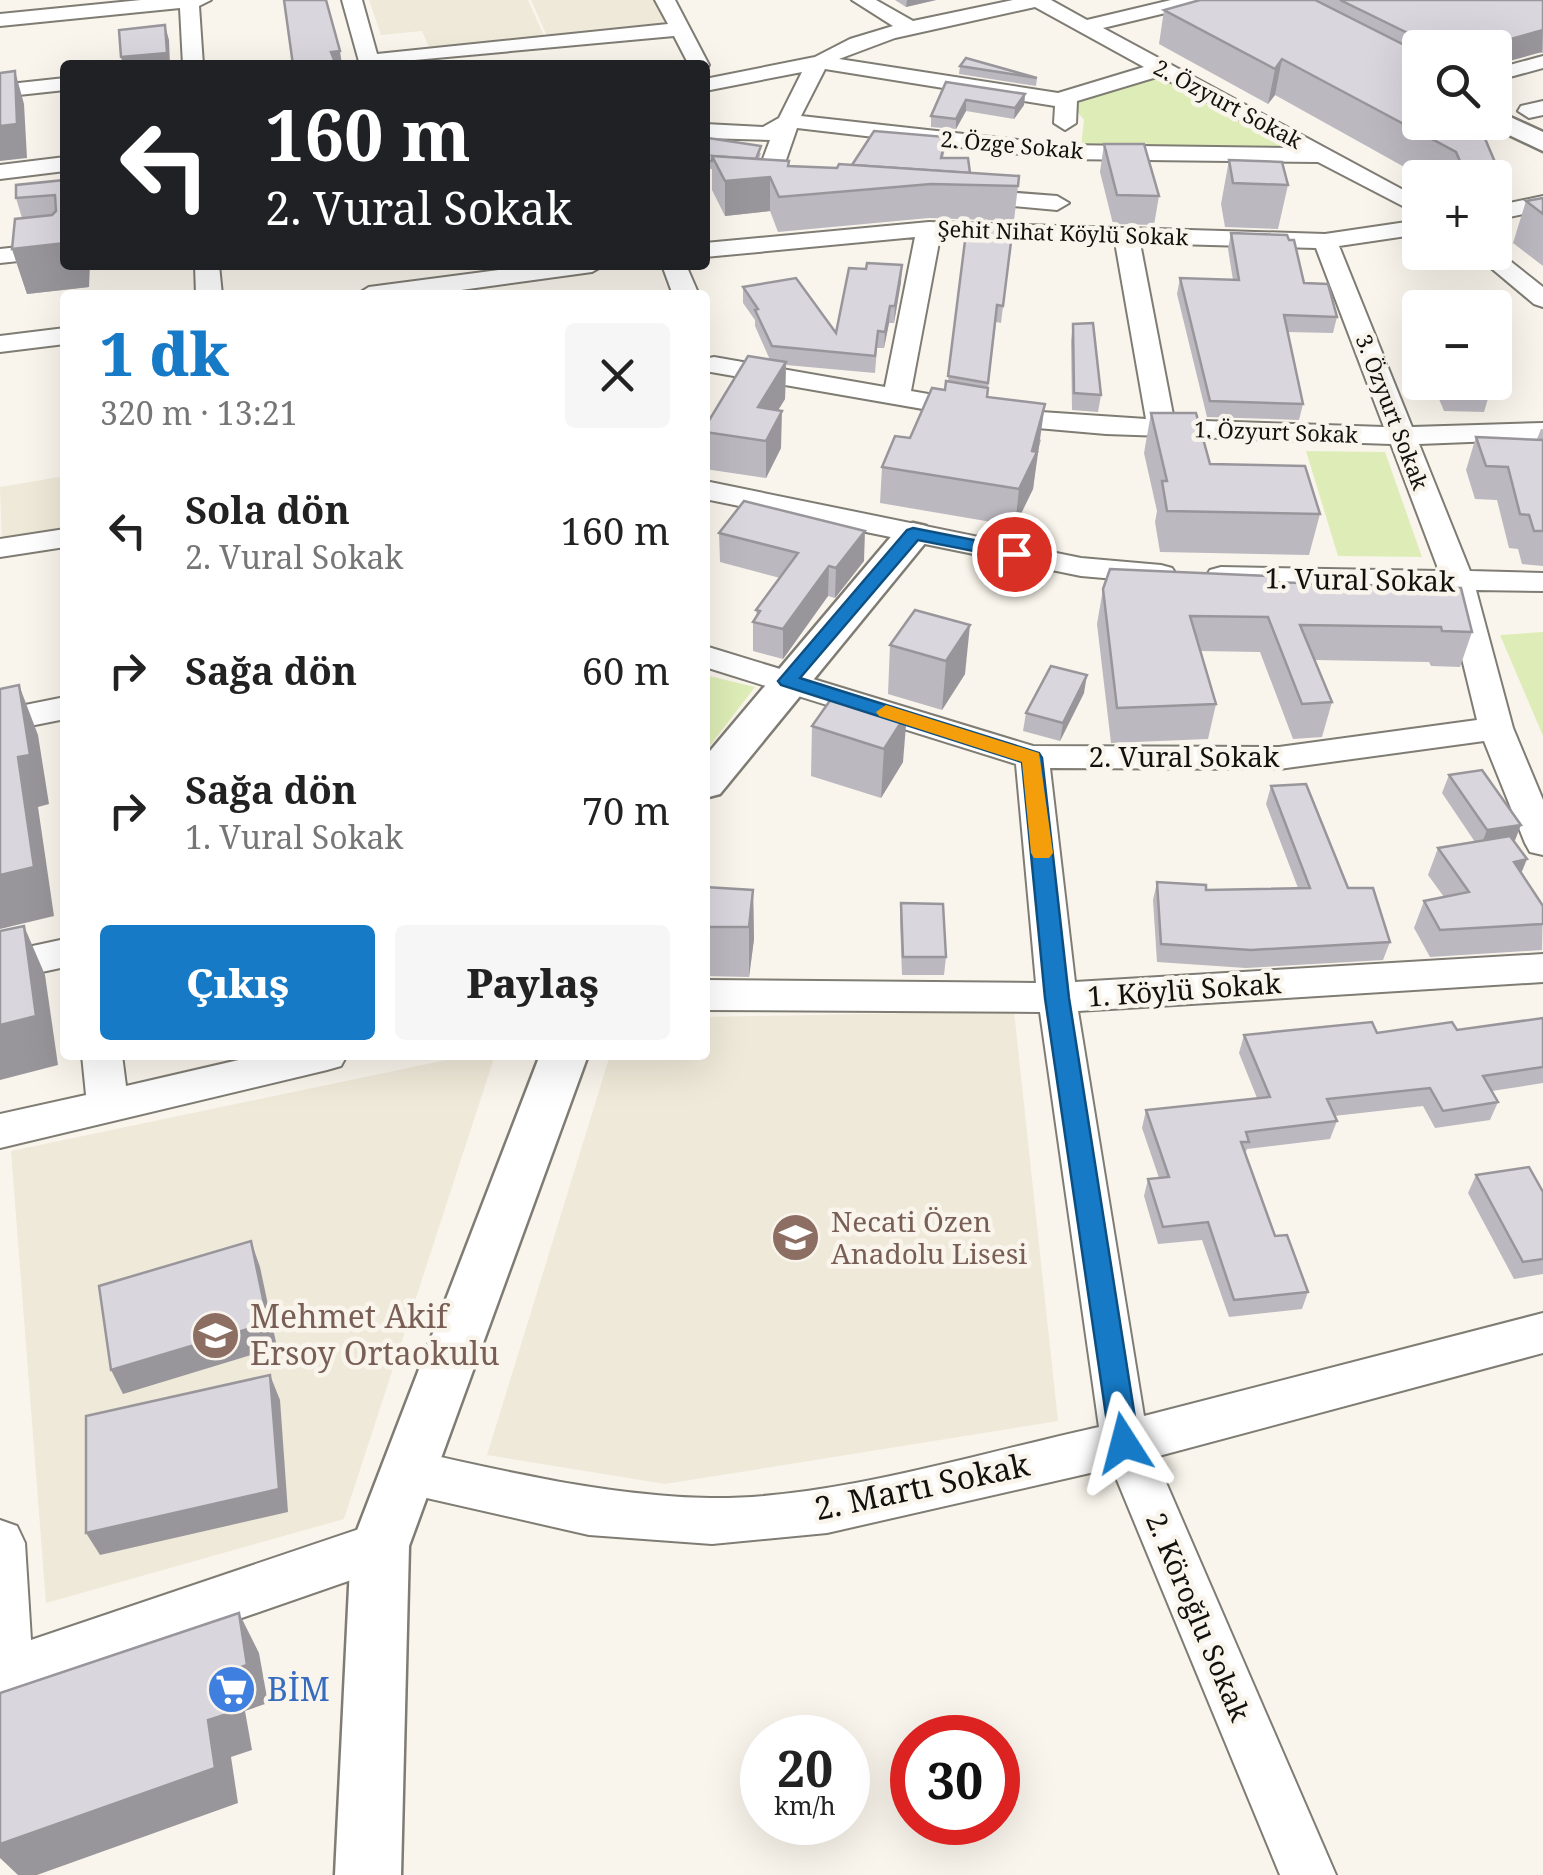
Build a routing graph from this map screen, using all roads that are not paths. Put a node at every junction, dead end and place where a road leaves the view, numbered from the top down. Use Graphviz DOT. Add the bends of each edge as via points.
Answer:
graph roads {
  1 [pos="352,0"];
  2 [pos="665,0"];
  3 [pos="862,0"];
  4 [pos="1196,0"];
  5 [pos="195,1"];
  6 [pos="1037,1"];
  7 [pos="132,4"];
  8 [pos="0,20"];
  9 [pos="1082,27"];
  10 [pos="910,28"];
  11 [pos="680,30"];
  12 [pos="193,60"];
  13 [pos="368,60"];
  14 [pos="397,60"];
  15 [pos="696,60"];
  16 [pos="819,62"];
  17 [pos="1543,62"];
  18 [pos="1163,68"];
  19 [pos="1512,70"];
  20 [pos="710,77"];
  21 [pos="60,85"];
  22 [pos="0,91"];
  23 [pos="1066,102"];
  24 [pos="1512,102"];
  25 [pos="1538,113"];
  26 [pos="789,120"];
  27 [pos="1512,127"];
  28 [pos="710,132"];
  29 [pos="1543,144"];
  30 [pos="1324,156"];
  31 [pos="60,165"];
  32 [pos="0,172"];
  33 [pos="1060,177"];
  34 [pos="736,181"];
  35 [pos="940,195"];
  36 [pos="1402,198"];
  37 [pos="1543,204"];
  38 [pos="1512,210"];
  39 [pos="929,229"];
  40 [pos="1402,230"];
  41 [pos="1054,231"];
  42 [pos="1126,234"];
  43 [pos="1326,241"];
  44 [pos="714,248"];
  45 [pos="60,250"];
  46 [pos="0,256"];
  47 [pos="543,270"];
  48 [pos="1507,270"];
  49 [pos="424,282"];
  50 [pos="390,290"];
  51 [pos="1543,299"];
  52 [pos="60,337"];
  53 [pos="0,344"];
  54 [pos="710,362"];
  55 [pos="897,396"];
  56 [pos="1161,427"];
  57 [pos="1543,431"];
  58 [pos="1402,436"];
  59 [pos="710,491"];
  60 [pos="913,534"];
  61 [pos="60,539"];
  62 [pos="0,548"];
  63 [pos="1459,582"];
  64 [pos="1543,582"];
  65 [pos="710,658"];
  66 [pos="788,681"];
  67 [pos="60,709"];
  68 [pos="0,721"];
  69 [pos="1496,728"];
  70 [pos="1032,758"];
  71 [pos="710,778"];
  72 [pos="1543,843"];
  73 [pos="60,955"];
  74 [pos="0,967"];
  75 [pos="1543,968"];
  76 [pos="710,995"];
  77 [pos="1057,998"];
  78 [pos="103,1060"];
  79 [pos="306,1060"];
  80 [pos="562,1060"];
  81 [pos="108,1106"];
  82 [pos="0,1132"];
  83 [pos="1543,1333"];
  84 [pos="1124,1443"];
  85 [pos="409,1472"];
  86 [pos="0,1543"];
  87 [pos="380,1546"];
  88 [pos="4,1675"];
  89 [pos="368,1875"];
  90 [pos="1308,1875"];
  1 -- 13 [label="street"];
  2 -- 11 [label="street"];
  3 -- 10 [label="street"];
  4 -- 9 [label="street"];
  5 -- 7 [label="street"];
  5 -- 12 [label="street"];
  6 -- 9 [label="street, 2. Özyurt Sokak"];
  6 -- 10 [label="street"];
  7 -- 8 [label="street"];
  9 -- 18 [label="street, 2. Özyurt Sokak"];
  10 -- 16 [label="street"];
  11 -- 14 [label="street"];
  11 -- 15 [label="street"];
  16 -- 20 [label="street"];
  16 -- 23 [label="street"];
  16 -- 26 [label="street"];
  17 -- 19 [label="street"];
  18 -- 23 [label="street"];
  18 -- 30 [label="street, 2. Özyurt Sokak"];
  21 -- 22 [label="street"];
  23 -- 33 [label="street"];
  24 -- 25 [label="street"];
  26 -- 28 [label="street, 2. Özge Sokak" via="766,134"];
  26 -- 33 [label="street, 2. Özge Sokak"];
  26 -- 34 [label="street" via="776,184"];
  27 -- 29 [label="street"];
  30 -- 33 [label="street, 2. Özge Sokak"];
  30 -- 36 [label="street, 2. Özyurt Sokak"];
  31 -- 32 [label="street"];
  33 -- 35 [label="street"];
  33 -- 41 [label="street"];
  37 -- 38 [label="street"];
  39 -- 41 [label="street, Şehit Nihat Köylü Sokak"];
  39 -- 44 [label="street, Şehit Nihat Köylü Sokak"];
  39 -- 55 [label="street"];
  40 -- 43 [label="street, Şehit Nihat Köylü Sokak"];
  41 -- 42 [label="street, Şehit Nihat Köylü Sokak"];
  42 -- 43 [label="street, Şehit Nihat Köylü Sokak"];
  42 -- 56 [label="street"];
  43 -- 58 [label="street, 3. Özyurt Sokak"];
  45 -- 46 [label="street"];
  47 -- 49 [label="street"];
  48 -- 51 [label="street"];
  49 -- 50 [label="street"];
  52 -- 53 [label="street"];
  54 -- 55 [label="street, 1. Özyurt Sokak"];
  55 -- 56 [label="street, 1. Özyurt Sokak" via="1026,419"];
  56 -- 58 [label="street, 1. Özyurt Sokak"];
  57 -- 58 [label="street, 1. Özyurt Sokak"];
  58 -- 63 [label="street, 3. Özyurt Sokak"];
  59 -- 60 [label="street, 1. Vural Sokak"];
  60 -- 63 [label="street, 1. Vural Sokak" via="1081,567 1168,575"];
  60 -- 66 [label="street"];
  61 -- 62 [label="street"];
  63 -- 64 [label="street, 1. Vural Sokak"];
  63 -- 69 [label="street, 3. Özyurt Sokak"];
  65 -- 66 [label="street, 2. Vural Sokak"];
  66 -- 70 [label="street, 2. Vural Sokak"];
  66 -- 71 [label="street"];
  67 -- 68 [label="street"];
  69 -- 70 [label="street, 2. Vural Sokak" via="1279,758"];
  69 -- 72 [label="street, 3. Özyurt Sokak"];
  70 -- 77 [label="street, 2. Köroğlu Sokak"];
  73 -- 74 [label="street"];
  75 -- 77 [label="street, 1. Köylü Sokak"];
  76 -- 77 [label="street, 1. Köylü Sokak"];
  77 -- 84 [label="street, 2. Köroğlu Sokak"];
  78 -- 81 [label="street"];
  79 -- 81 [label="street"];
  80 -- 85 [label="street"];
  81 -- 82 [label="street"];
  83 -- 84 [label="street, 2. Martı Sokak"];
  84 -- 85 [label="street, 2. Martı Sokak" via="827,1510 712,1521 590,1512"];
  84 -- 90 [label="street, 2. Köroğlu Sokak"];
  85 -- 87 [label="street"];
  86 -- 88 [label="street"];
  87 -- 88 [label="street"];
  87 -- 89 [label="street"];
}
